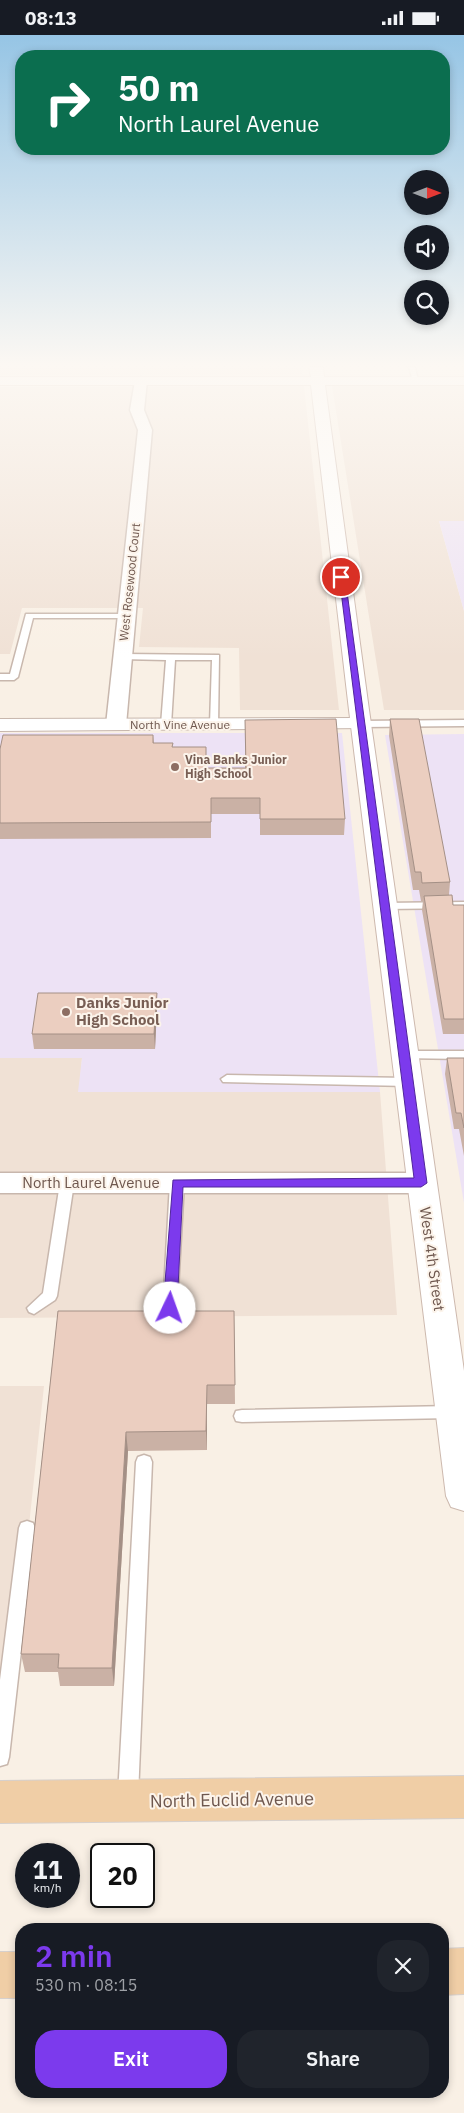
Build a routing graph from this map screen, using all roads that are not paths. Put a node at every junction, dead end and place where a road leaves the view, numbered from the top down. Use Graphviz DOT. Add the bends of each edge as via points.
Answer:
graph roads {
  1 [pos="142,464"];
  2 [pos="328,464"];
  3 [pos="127,617"];
  4 [pos="122,657"];
  5 [pos="171,657"];
  6 [pos="0,677"];
  7 [pos="464,723"];
  8 [pos="361,724"];
  9 [pos="0,725"];
  10 [pos="116,725"];
  11 [pos="166,725"];
  12 [pos="215,725"];
  13 [pos="385,905"];
  14 [pos="464,905"];
  15 [pos="404,1055"];
  16 [pos="464,1055"];
  17 [pos="227,1079"];
  18 [pos="408,1082"];
  19 [pos="0,1183"];
  20 [pos="67,1183"];
  21 [pos="177,1183"];
  22 [pos="421,1183"];
  23 [pos="34,1308"];
  24 [pos="170,1308"];
  25 [pos="452,1412"];
  26 [pos="242,1416"];
  27 [pos="144,1462"];
  28 [pos="464,1496"];
  29 [pos="27,1528"];
  30 [pos="0,1757"];
  31 [pos="464,1797"];
  32 [pos="128,1801"];
  33 [pos="0,1802"];
  34 [pos="449,1971"];
  35 [pos="464,1971"];
  36 [pos="0,1975"];
  37 [pos="15,1975"];
  1 -- 3 [label="street, West Rosewood Court"];
  2 -- 8 [label="main road, West 4th Street"];
  3 -- 4 [label="street, West Rosewood Court"];
  3 -- 6 [label="lane" via="29,616 14,677"];
  4 -- 5 [label="lane"];
  4 -- 10 [label="street, West Rosewood Court"];
  5 -- 11 [label="lane"];
  5 -- 12 [label="lane" via="216,657"];
  7 -- 8 [label="lane"];
  8 -- 12 [label="main road, North Vine Avenue"];
  8 -- 13 [label="main road, West 4th Street"];
  9 -- 10 [label="main road, North Vine Avenue"];
  10 -- 11 [label="main road, North Vine Avenue"];
  11 -- 12 [label="main road, North Vine Avenue"];
  13 -- 14 [label="lane"];
  13 -- 15 [label="main road, West 4th Street"];
  15 -- 16 [label="lane"];
  15 -- 18 [label="main road, West 4th Street"];
  17 -- 18 [label="lane"];
  18 -- 22 [label="main road, West 4th Street"];
  19 -- 20 [label="street, North Laurel Avenue"];
  20 -- 21 [label="street, North Laurel Avenue"];
  20 -- 23 [label="lane" via="50,1296"];
  21 -- 22 [label="street, North Laurel Avenue"];
  21 -- 24 [label="lane"];
  22 -- 25 [label="main road, West 4th Street"];
  25 -- 26 [label="lane"];
  25 -- 28 [label="main road, West 4th Street"];
  27 -- 32 [label="lane"];
  29 -- 30 [label="lane"];
  31 -- 32 [label="main road, North Euclid Avenue"];
  32 -- 33 [label="main road, North Euclid Avenue"];
  34 -- 35 [label="main road"];
  36 -- 37 [label="main road"];
}
